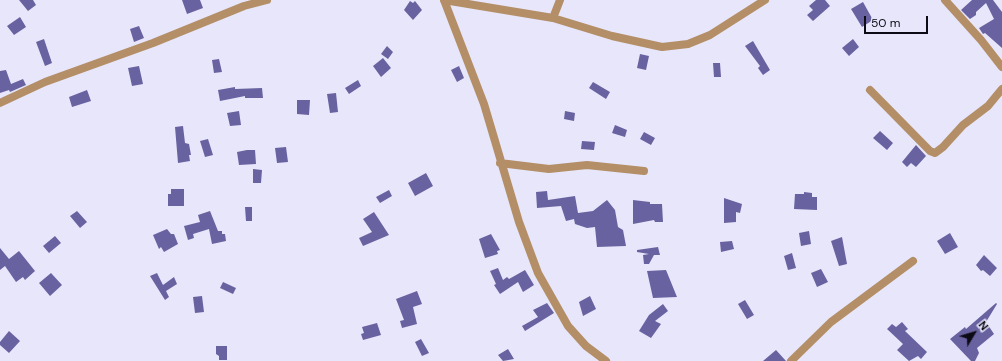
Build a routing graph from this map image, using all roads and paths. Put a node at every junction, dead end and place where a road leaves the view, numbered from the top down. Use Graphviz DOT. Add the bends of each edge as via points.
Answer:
graph roads {
  1 [pos="267,0"];
  2 [pos="444,0"];
  3 [pos="560,0"];
  4 [pos="765,0"];
  5 [pos="945,0"];
  6 [pos="553,18"];
  7 [pos="1002,67"];
  8 [pos="1002,89"];
  9 [pos="870,90"];
  10 [pos="0,103"];
  11 [pos="500,163"];
  12 [pos="644,171"];
  13 [pos="913,261"];
  14 [pos="606,361"];
  15 [pos="791,361"];
  1 -- 10 [label="street" via="244,6 153,43 45,82"];
  2 -- 6 [label="street"];
  2 -- 11 [label="street" via="484,104"];
  3 -- 6 [label="street"];
  4 -- 6 [label="street" via="710,35 672,47 612,36"];
  5 -- 7 [label="street"];
  8 -- 9 [label="street" via="988,106 963,125 943,148 935,153 930,152"];
  11 -- 12 [label="street" via="549,169 588,165"];
  11 -- 14 [label="street" via="518,222 551,299 568,326 586,346"];
  13 -- 15 [label="street" via="831,322"];
}
